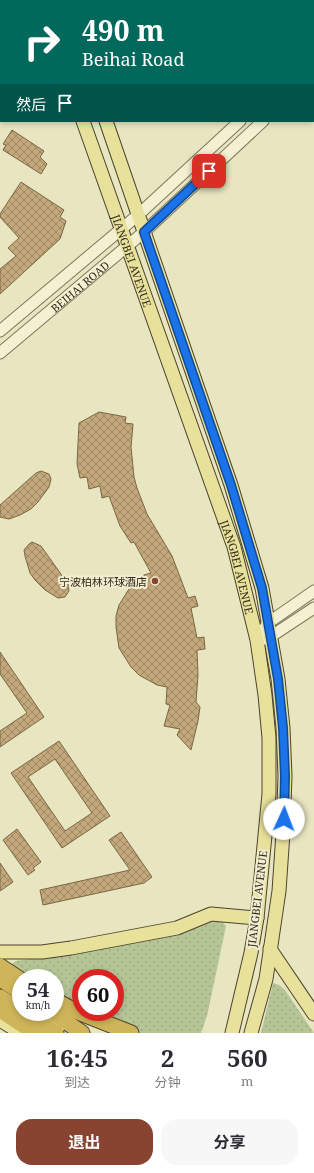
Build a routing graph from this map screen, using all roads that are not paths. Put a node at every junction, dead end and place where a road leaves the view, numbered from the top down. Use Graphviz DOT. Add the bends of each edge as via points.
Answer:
graph roads {
  1 [pos="83,122"];
  2 [pos="106,122"];
  3 [pos="239,122"];
  4 [pos="262,122"];
  5 [pos="138,215"];
  6 [pos="122,230"];
  7 [pos="144,232"];
  8 [pos="127,246"];
  9 [pos="0,331"];
  10 [pos="0,353"];
  11 [pos="314,591"];
  12 [pos="314,608"];
  13 [pos="268,623"];
  14 [pos="270,637"];
  15 [pos="257,640"];
  16 [pos="257,918"];
  17 [pos="270,949"];
  18 [pos="0,952"];
  19 [pos="0,966"];
  20 [pos="12,974"];
  21 [pos="0,979"];
  22 [pos="0,986"];
  23 [pos="12,986"];
  24 [pos="12,994"];
  25 [pos="0,997"];
  26 [pos="12,1004"];
  27 [pos="64,1005"];
  28 [pos="0,1010"];
  29 [pos="314,1014"];
  30 [pos="0,1020"];
  31 [pos="64,1020"];
  32 [pos="38,1021"];
  33 [pos="55,1021"];
  34 [pos="21,1033"];
  35 [pos="35,1033"];
  36 [pos="56,1033"];
  37 [pos="74,1033"];
  38 [pos="82,1033"];
  39 [pos="132,1033"];
  40 [pos="232,1033"];
  41 [pos="251,1033"];
  1 -- 6 [label="main road, JIANGBEI AVENUE"];
  2 -- 5 [label="main road, JIANGBEI AVENUE"];
  3 -- 5 [label="street, BEIHAI ROAD"];
  4 -- 7 [label="street, BEIHAI ROAD"];
  5 -- 6 [label="street, BEIHAI ROAD"];
  5 -- 7 [label="main road, JIANGBEI AVENUE"];
  6 -- 8 [label="main road, JIANGBEI AVENUE"];
  6 -- 9 [label="street, BEIHAI ROAD"];
  7 -- 8 [label="street, BEIHAI ROAD"];
  7 -- 13 [label="main road, JIANGBEI AVENUE" via="231,485 262,588"];
  8 -- 10 [label="street, BEIHAI ROAD"];
  8 -- 15 [label="main road, JIANGBEI AVENUE" via="234,547"];
  11 -- 13 [label="street"];
  12 -- 14 [label="street"];
  13 -- 14 [label="main road, JIANGBEI AVENUE"];
  13 -- 15 [label="street"];
  14 -- 15 [label="street"];
  14 -- 17 [label="main road, JIANGBEI AVENUE" via="278,679 285,776 279,891"];
  15 -- 16 [label="main road, JIANGBEI AVENUE" via="269,738 269,794"];
  16 -- 18 [label="main road" via="211,914 177,928 71,948 42,952"];
  16 -- 40 [label="main road, JIANGBEI AVENUE"];
  17 -- 29 [label="main road"];
  17 -- 41 [label="main road, JIANGBEI AVENUE" via="266,979"];
  19 -- 20 [label="highway"];
  21 -- 23 [label="highway"];
  22 -- 24 [label="main road"];
  25 -- 26 [label="highway"];
  27 -- 39 [label="highway"];
  28 -- 35 [label="highway"];
  30 -- 34 [label="main road"];
  31 -- 38 [label="highway"];
  32 -- 36 [label="highway"];
  33 -- 37 [label="main road"];
}
